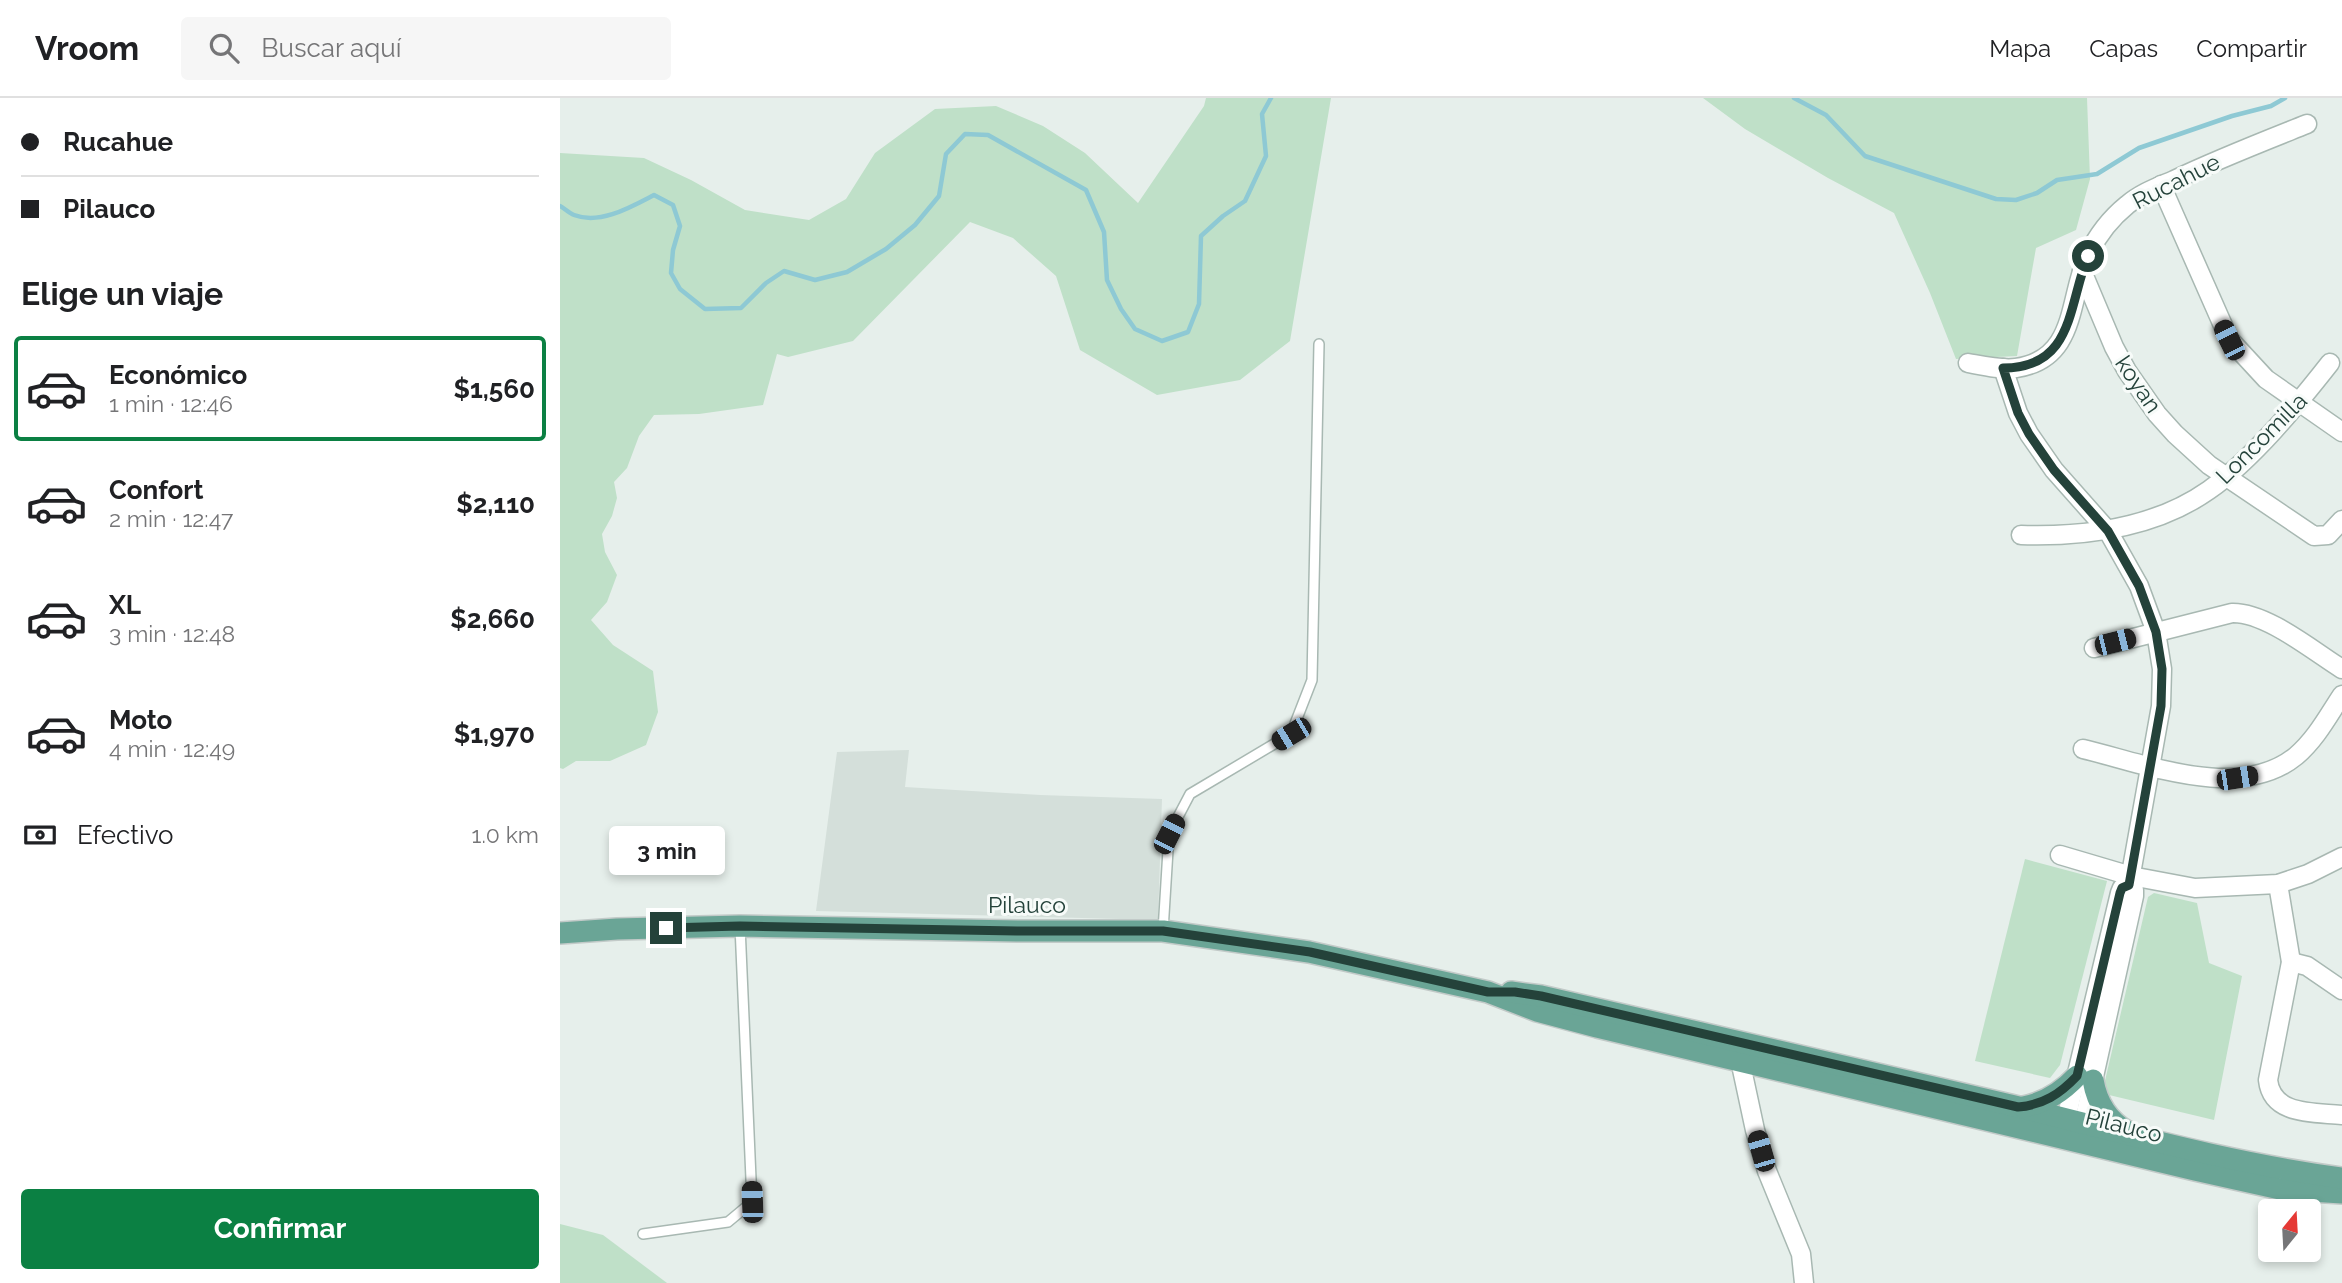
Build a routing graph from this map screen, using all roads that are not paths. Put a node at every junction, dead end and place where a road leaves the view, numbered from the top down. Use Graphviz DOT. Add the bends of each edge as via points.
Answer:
graph roads {
  1 [pos="2307,124"];
  2 [pos="2161,185"];
  3 [pos="2082,271"];
  4 [pos="1319,344"];
  5 [pos="1968,363"];
  6 [pos="2330,363"];
  7 [pos="2003,368"];
  8 [pos="2299,402"];
  9 [pos="2342,432"];
  10 [pos="2225,476"];
  11 [pos="2342,520"];
  12 [pos="2108,531"];
  13 [pos="2021,535"];
  14 [pos="2156,632"];
  15 [pos="2094,648"];
  16 [pos="2342,669"];
  17 [pos="2342,695"];
  18 [pos="2083,749"];
  19 [pos="2150,765"];
  20 [pos="2060,855"];
  21 [pos="2342,857"];
  22 [pos="2130,881"];
  23 [pos="2278,884"];
  24 [pos="740,926"];
  25 [pos="1163,931"];
  26 [pos="560,933"];
  27 [pos="2291,962"];
  28 [pos="2342,990"];
  29 [pos="1488,992"];
  30 [pos="1740,1059"];
  31 [pos="2085,1078"];
  32 [pos="2018,1107"];
  33 [pos="2342,1115"];
  34 [pos="2073,1130"];
  35 [pos="2140,1137"];
  36 [pos="2342,1178"];
  37 [pos="2342,1193"];
  38 [pos="643,1234"];
  39 [pos="1804,1283"];
  1 -- 2 [label="street, Rucahue"];
  2 -- 3 [label="street, Rucahue" via="2116,215 2095,241"];
  2 -- 8 [label="street" via="2229,340 2266,379"];
  3 -- 7 [label="street, Rucahue" via="2061,341 2035,362"];
  3 -- 10 [label="street, koyan" via="2114,347 2141,393 2175,434"];
  4 -- 25 [label="lane" via="1312,680 1291,734 1190,794 1169,834"];
  5 -- 7 [label="street, Rucahue"];
  6 -- 8 [label="street, Loncomilla"];
  7 -- 12 [label="street" via="2018,413 2041,452"];
  8 -- 9 [label="street"];
  8 -- 10 [label="street, Loncomilla"];
  10 -- 11 [label="street, koyan" via="2314,536 2328,535"];
  10 -- 12 [label="street, Loncomilla" via="2177,508"];
  12 -- 13 [label="street, Loncomilla"];
  12 -- 14 [label="street" via="2139,586"];
  14 -- 15 [label="street"];
  14 -- 16 [label="street" via="2232,613 2253,615"];
  14 -- 19 [label="street" via="2162,688"];
  17 -- 19 [label="street" via="2308,745 2288,762 2265,772 2216,779"];
  18 -- 19 [label="street"];
  19 -- 22 [label="street"];
  20 -- 22 [label="street"];
  21 -- 23 [label="street"];
  22 -- 23 [label="street" via="2195,888"];
  22 -- 31 [label="street" via="2120,893"];
  23 -- 27 [label="street"];
  24 -- 25 [label="main road, Pilauco"];
  24 -- 26 [label="main road, Pilauco"];
  24 -- 38 [label="lane" via="752,1202 728,1222"];
  25 -- 29 [label="main road, Pilauco" via="1310,952"];
  27 -- 28 [label="street" via="2307,966"];
  27 -- 33 [label="street" via="2268,1080 2270,1092 2288,1108"];
  29 -- 30 [label="main road, Pilauco" via="1537,1011"];
  29 -- 32 [label="main road, Pilauco" via="1541,996"];
  30 -- 34 [label="main road, Pilauco"];
  30 -- 39 [label="street" via="1755,1130 1801,1254"];
  31 -- 32 [label="main road" via="2051,1098"];
  31 -- 34 [label="street"];
  31 -- 35 [label="main road" via="2108,1115 2122,1129"];
  32 -- 34 [label="main road, Pilauco"];
  34 -- 35 [label="main road, Pilauco"];
  34 -- 37 [label="main road, Pilauco" via="2280,1189"];
  35 -- 36 [label="main road, Pilauco" via="2281,1170"];
}
